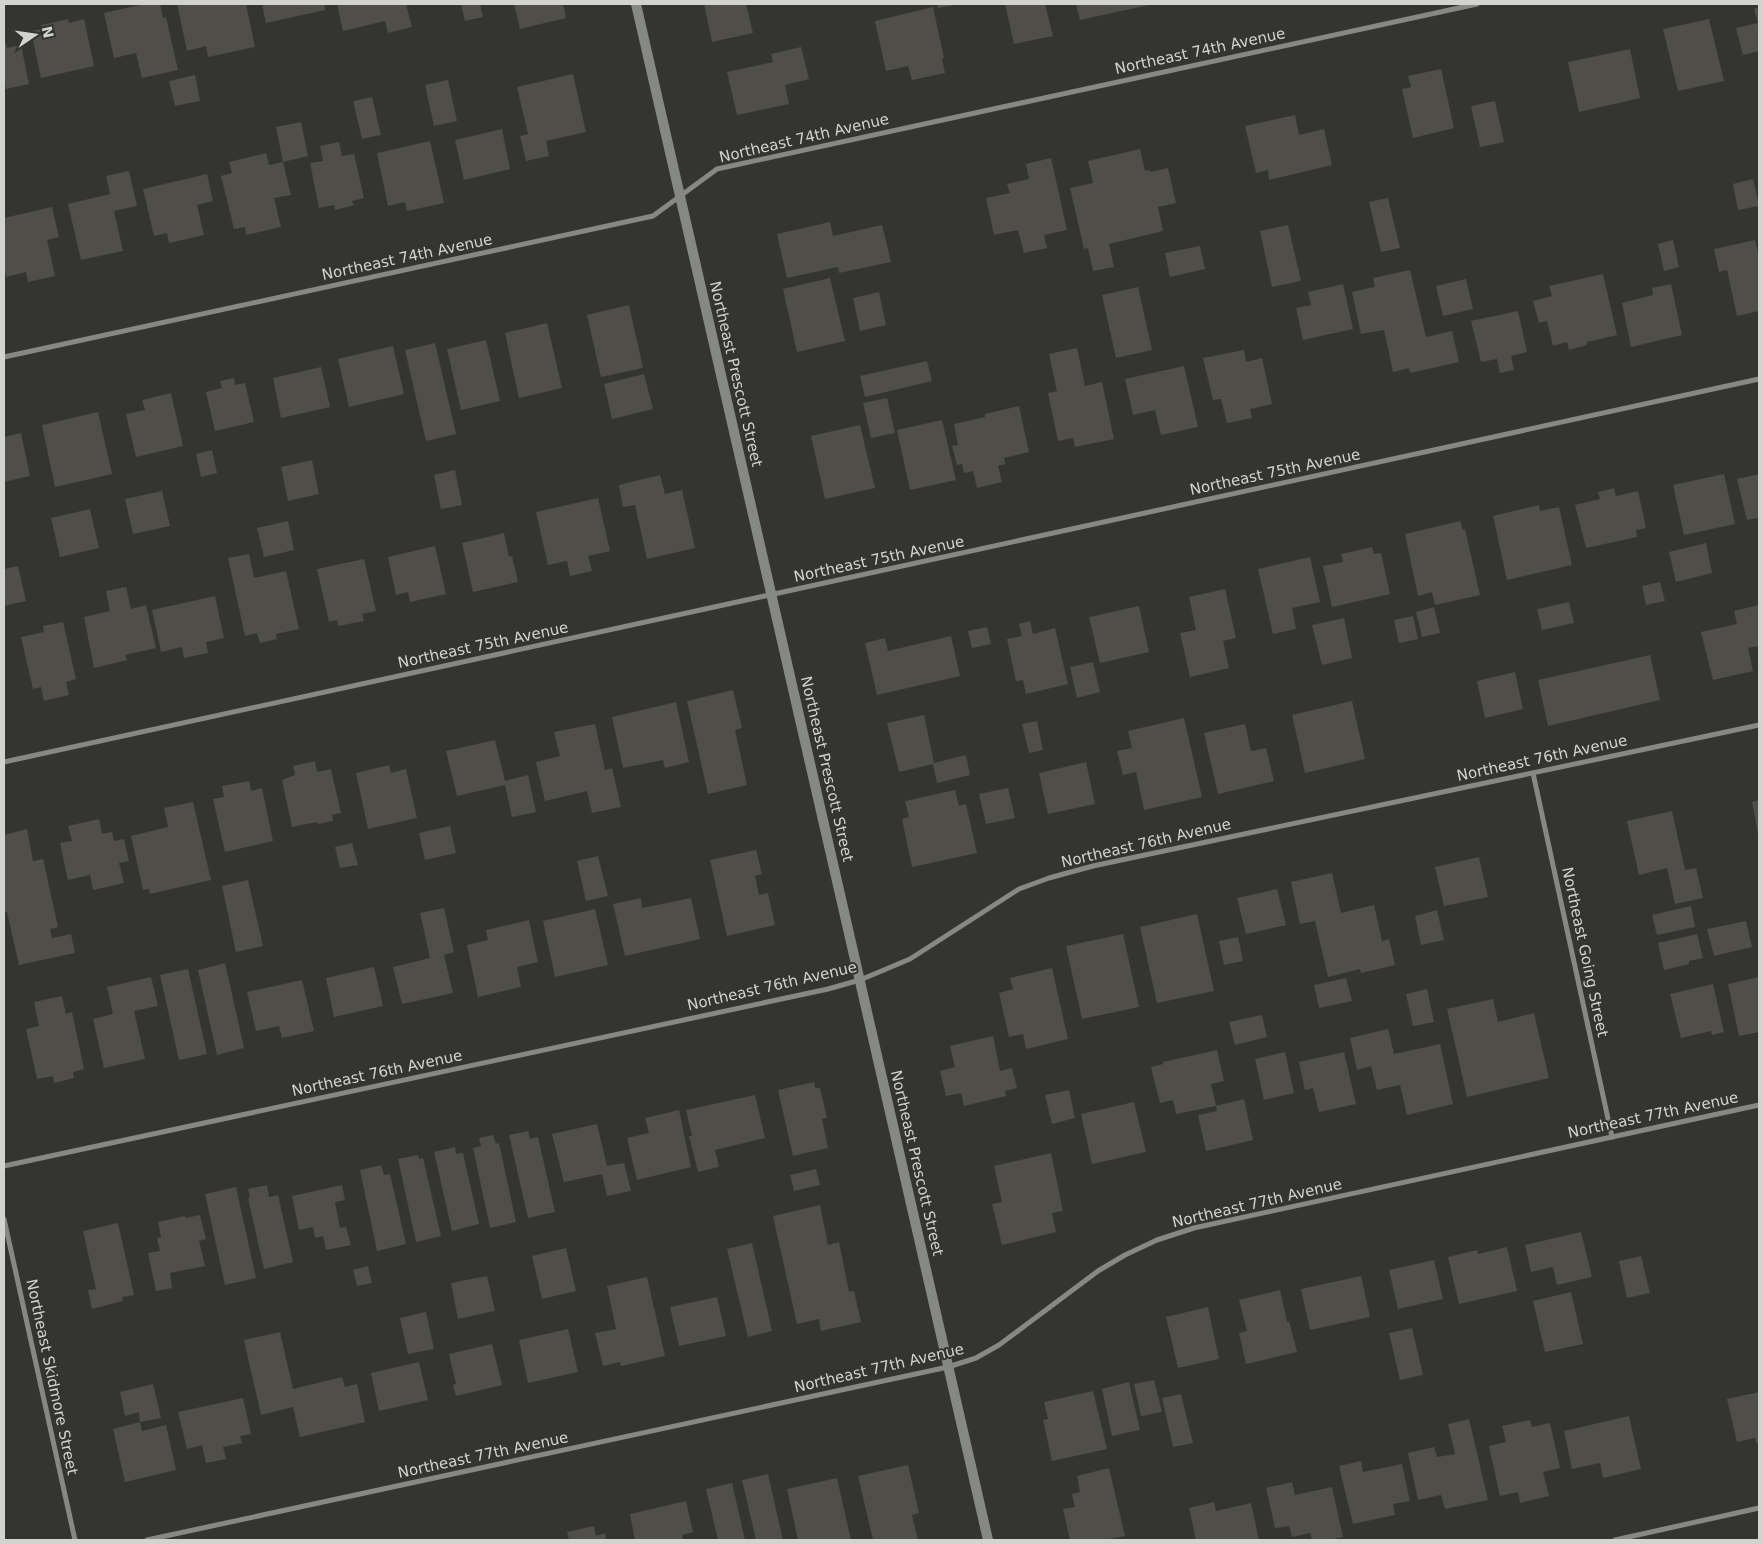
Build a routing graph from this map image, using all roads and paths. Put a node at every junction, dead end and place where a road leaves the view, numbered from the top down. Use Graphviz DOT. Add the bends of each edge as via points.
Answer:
graph roads {
  1 [pos="636,4"];
  2 [pos="1477,4"];
  3 [pos="680,196"];
  4 [pos="4,357"];
  5 [pos="1759,379"];
  6 [pos="772,595"];
  7 [pos="1759,725"];
  8 [pos="4,762"];
  9 [pos="1533,772"];
  10 [pos="860,980"];
  11 [pos="1759,1105"];
  12 [pos="1612,1137"];
  13 [pos="4,1166"];
  14 [pos="4,1219"];
  15 [pos="948,1367"];
  16 [pos="1759,1508"];
  17 [pos="75,1540"];
  18 [pos="147,1540"];
  19 [pos="988,1540"];
  20 [pos="1615,1540"];
  1 -- 3 [label="street, Northeast Prescott Street"];
  2 -- 3 [label="street, Northeast 74th Avenue" via="717,169"];
  3 -- 4 [label="street, Northeast 74th Avenue" via="653,216"];
  3 -- 6 [label="street, Northeast Prescott Street"];
  5 -- 6 [label="street, Northeast 75th Avenue"];
  6 -- 8 [label="street, Northeast 75th Avenue"];
  6 -- 10 [label="street, Northeast Prescott Street"];
  7 -- 9 [label="street, Northeast 76th Avenue"];
  9 -- 10 [label="street, Northeast 76th Avenue" via="1049,878 1019,889 910,959"];
  9 -- 12 [label="street, Northeast Going Street"];
  10 -- 13 [label="street, Northeast 76th Avenue"];
  10 -- 15 [label="street, Northeast Prescott Street"];
  11 -- 12 [label="street, Northeast 77th Avenue"];
  12 -- 15 [label="street, Northeast 77th Avenue" via="1194,1228 1157,1240 1098,1271 999,1345 976,1358"];
  14 -- 17 [label="street, Northeast Skidmore Street"];
  15 -- 18 [label="street, Northeast 77th Avenue"];
  15 -- 19 [label="street, Northeast Prescott Street"];
  16 -- 20 [label="street"];
}
